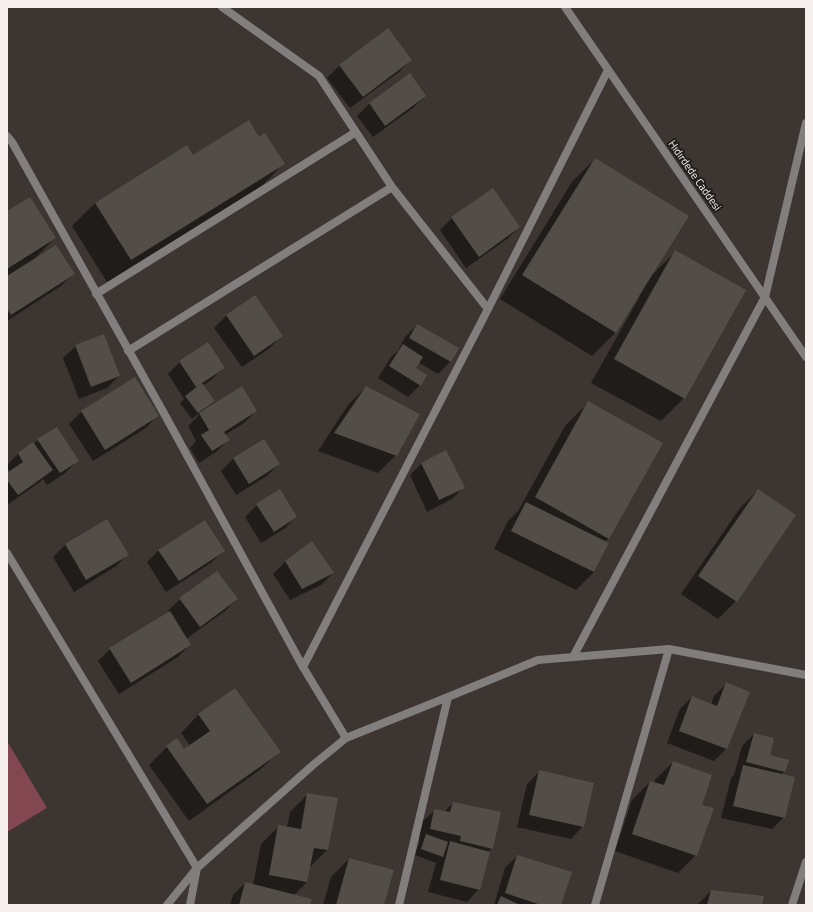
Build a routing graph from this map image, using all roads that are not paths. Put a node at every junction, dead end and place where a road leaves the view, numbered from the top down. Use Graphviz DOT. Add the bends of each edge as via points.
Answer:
graph roads {
  1 [pos="222,7"];
  2 [pos="565,7"];
  3 [pos="608,70"];
  4 [pos="806,123"];
  5 [pos="356,132"];
  6 [pos="7,136"];
  7 [pos="392,187"];
  8 [pos="96,294"];
  9 [pos="765,297"];
  10 [pos="488,309"];
  11 [pos="128,351"];
  12 [pos="806,356"];
  13 [pos="7,553"];
  14 [pos="669,649"];
  15 [pos="573,657"];
  16 [pos="303,667"];
  17 [pos="806,675"];
  18 [pos="448,697"];
  19 [pos="346,738"];
  20 [pos="806,862"];
  21 [pos="197,868"];
  22 [pos="166,905"];
  23 [pos="190,905"];
  24 [pos="399,905"];
  25 [pos="595,905"];
  26 [pos="792,905"];
  1 -- 5 [label="street" via="319,76"];
  2 -- 3 [label="street, Hıdırdede Caddesi"];
  3 -- 9 [label="street, Hıdırdede Caddesi"];
  3 -- 10 [label="street"];
  4 -- 9 [label="street"];
  5 -- 7 [label="street"];
  5 -- 8 [label="street"];
  6 -- 8 [label="street"];
  7 -- 10 [label="street"];
  7 -- 11 [label="street"];
  8 -- 11 [label="street"];
  9 -- 12 [label="street, Hıdırdede Caddesi"];
  9 -- 15 [label="street"];
  10 -- 16 [label="street"];
  11 -- 16 [label="street"];
  13 -- 21 [label="street"];
  14 -- 15 [label="street"];
  14 -- 17 [label="street"];
  14 -- 25 [label="street"];
  15 -- 18 [label="street" via="538,660"];
  16 -- 19 [label="street"];
  18 -- 19 [label="street"];
  18 -- 24 [label="street"];
  19 -- 21 [label="street" via="313,764"];
  20 -- 26 [label="street"];
  21 -- 22 [label="street"];
  21 -- 23 [label="street"];
}
